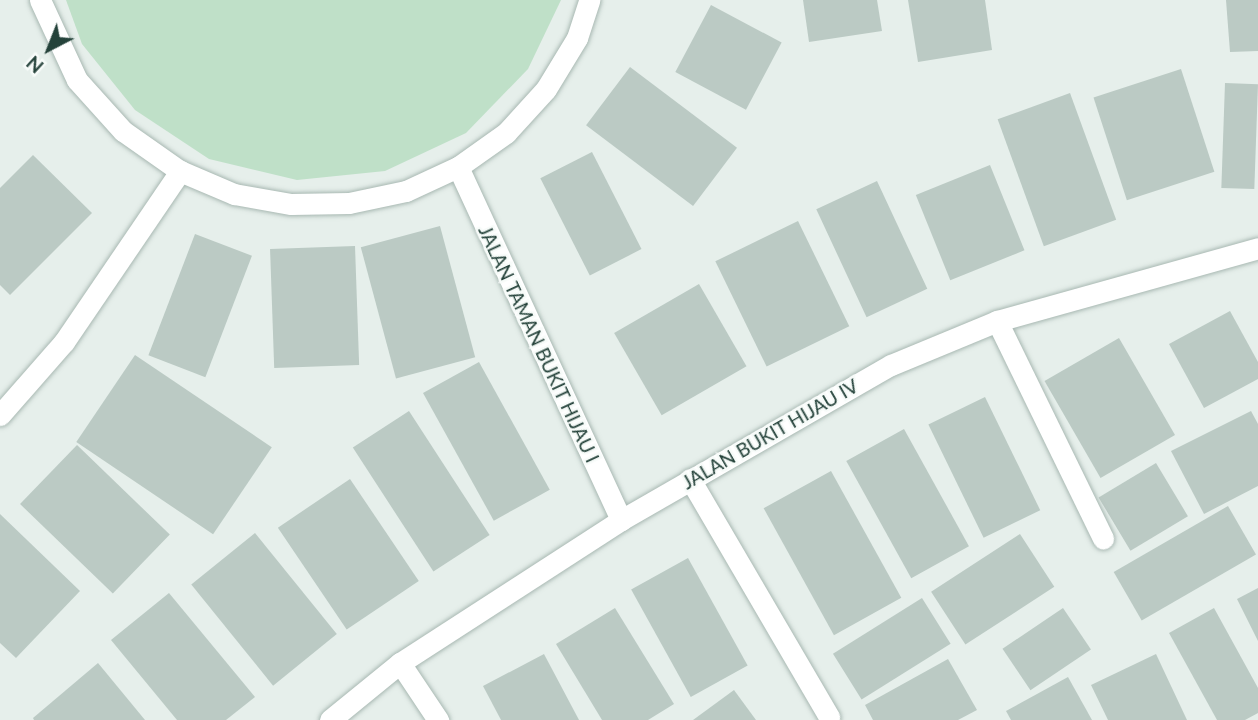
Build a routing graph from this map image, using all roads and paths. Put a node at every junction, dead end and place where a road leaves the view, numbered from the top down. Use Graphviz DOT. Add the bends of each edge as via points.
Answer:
graph roads {
  1 [pos="40,0"];
  2 [pos="589,0"];
  3 [pos="458,167"];
  4 [pos="180,171"];
  5 [pos="1258,247"];
  6 [pos="996,321"];
  7 [pos="0,415"];
  8 [pos="690,479"];
  9 [pos="621,520"];
  10 [pos="1103,538"];
  11 [pos="400,663"];
  12 [pos="829,718"];
  13 [pos="330,720"];
  14 [pos="438,720"];
  1 -- 4 [label="street" via="77,80 123,131"];
  2 -- 3 [label="street" via="577,38 547,89 506,133"];
  3 -- 4 [label="street" via="406,191 314,204 234,194"];
  3 -- 9 [label="street, JALAN TAMAN BUKIT HIJAU I"];
  4 -- 7 [label="street" via="64,342"];
  5 -- 6 [label="street, JALAN BUKIT HIJAU IV"];
  6 -- 8 [label="street, JALAN BUKIT HIJAU IV" via="891,365"];
  6 -- 10 [label="street"];
  8 -- 9 [label="street, JALAN BUKIT HIJAU IV"];
  8 -- 12 [label="street"];
  9 -- 11 [label="street, JALAN BUKIT HIJAU IV"];
  11 -- 13 [label="street, JALAN BUKIT HIJAU IV"];
  11 -- 14 [label="street"];
}
